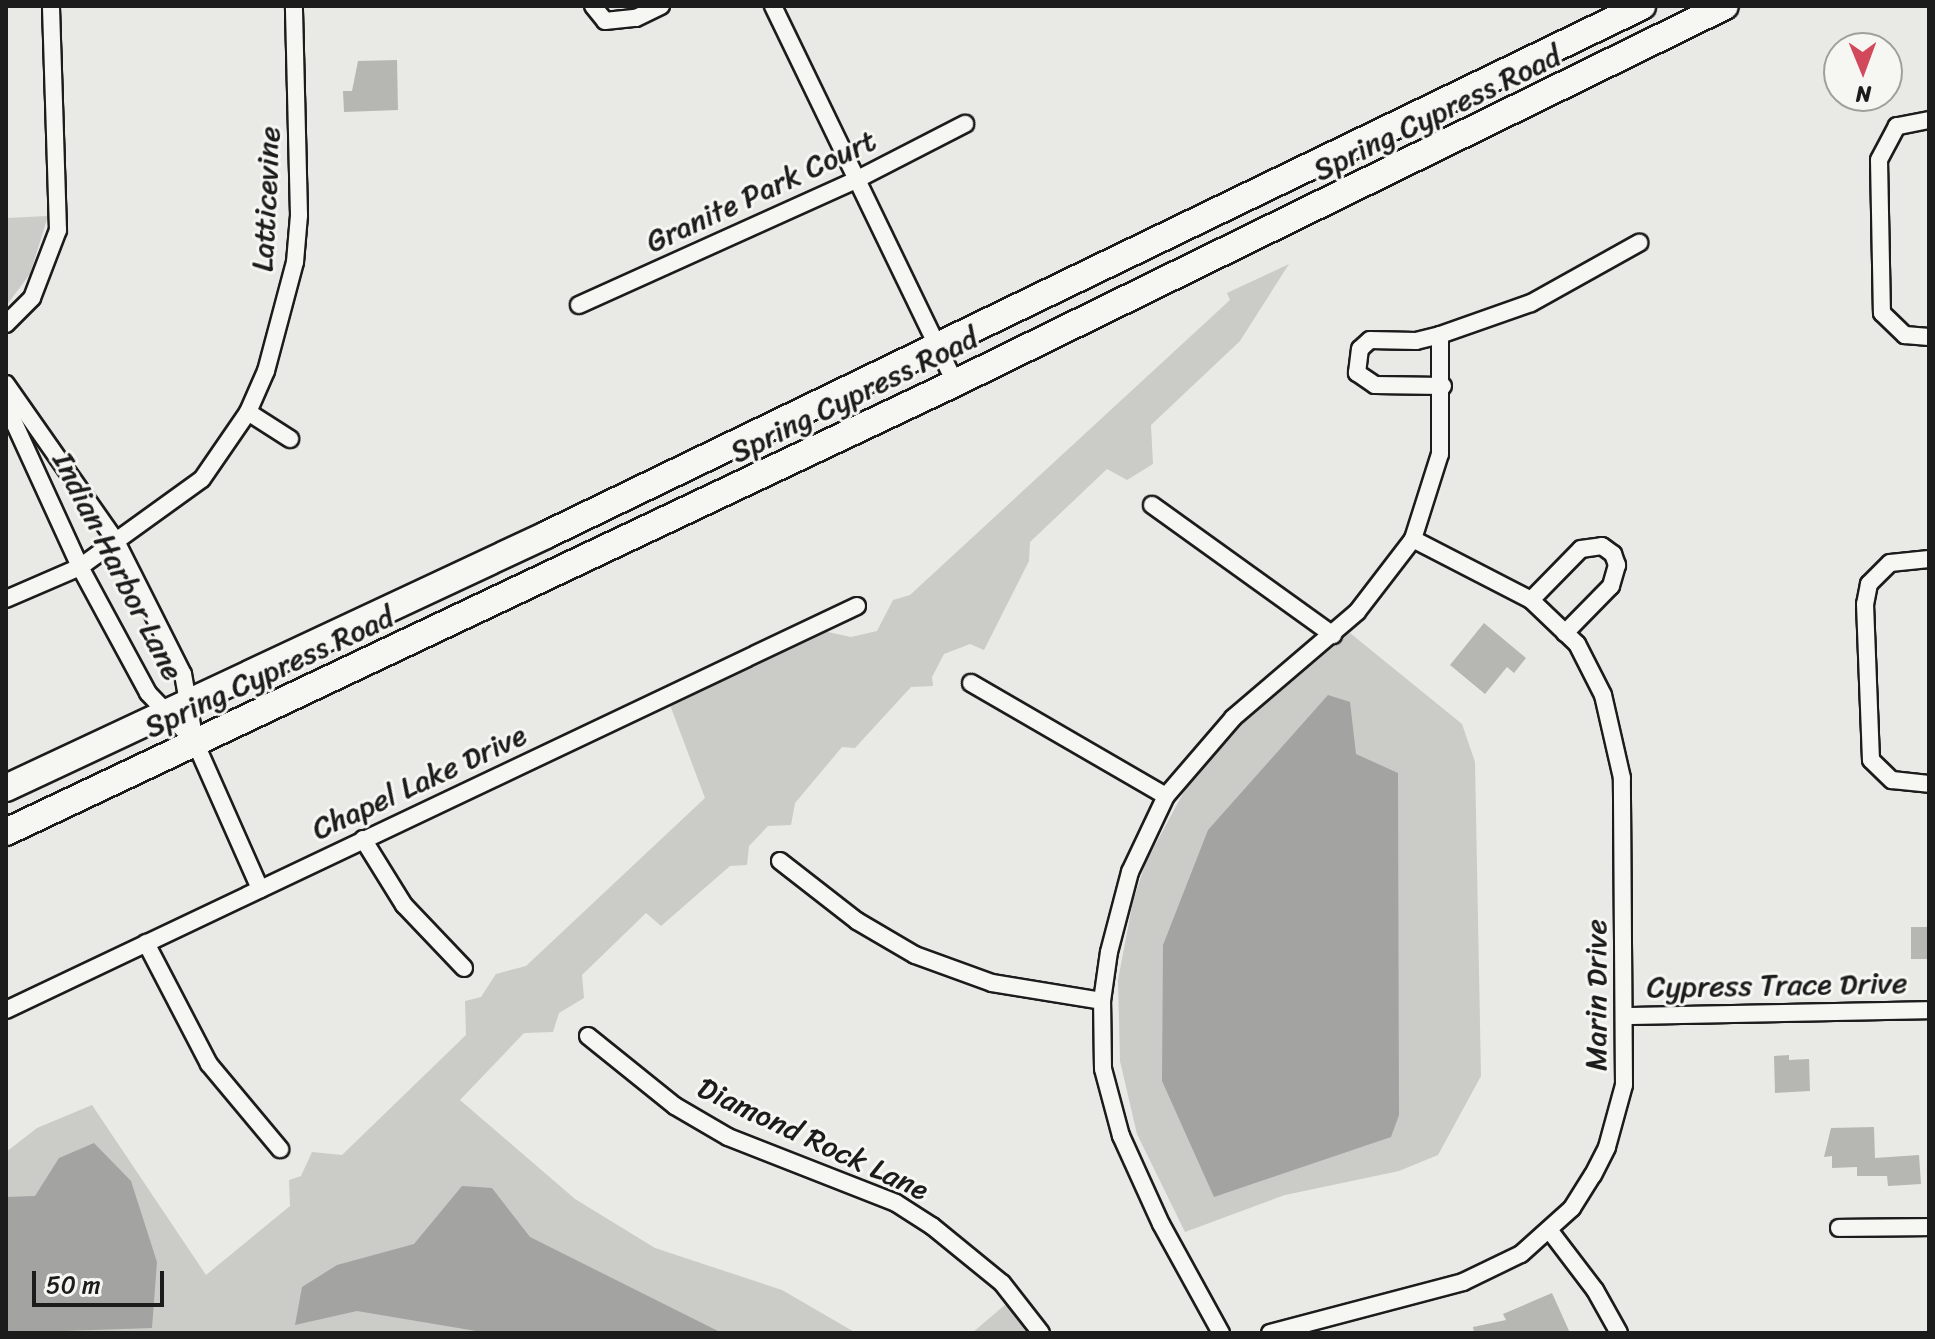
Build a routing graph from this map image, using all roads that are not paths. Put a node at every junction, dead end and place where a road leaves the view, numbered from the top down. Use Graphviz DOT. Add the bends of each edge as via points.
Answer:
graph roads {
  1 [pos="51,6"];
  2 [pos="294,6"];
  3 [pos="593,6"];
  4 [pos="661,6"];
  5 [pos="773,6"];
  6 [pos="1642,6"];
  7 [pos="1725,6"];
  8 [pos="1540,55"];
  9 [pos="1558,90"];
  10 [pos="1929,120"];
  11 [pos="965,124"];
  12 [pos="854,181"];
  13 [pos="1639,243"];
  14 [pos="579,305"];
  15 [pos="6,324"];
  16 [pos="1440,335"];
  17 [pos="1929,337"];
  18 [pos="936,346"];
  19 [pos="955,383"];
  20 [pos="6,384"];
  21 [pos="1443,386"];
  22 [pos="6,405"];
  23 [pos="248,412"];
  24 [pos="290,439"];
  25 [pos="1152,505"];
  26 [pos="546,535"];
  27 [pos="1413,539"];
  28 [pos="116,541"];
  29 [pos="1929,559"];
  30 [pos="80,567"];
  31 [pos="563,569"];
  32 [pos="6,599"];
  33 [pos="1531,600"];
  34 [pos="857,606"];
  35 [pos="1565,633"];
  36 [pos="1333,635"];
  37 [pos="971,683"];
  38 [pos="177,708"];
  39 [pos="195,742"];
  40 [pos="1929,784"];
  41 [pos="6,788"];
  42 [pos="1166,796"];
  43 [pos="6,832"];
  44 [pos="363,839"];
  45 [pos="780,861"];
  46 [pos="260,889"];
  47 [pos="146,943"];
  48 [pos="464,968"];
  49 [pos="1102,1001"];
  50 [pos="6,1010"];
  51 [pos="1929,1010"];
  52 [pos="1626,1016"];
  53 [pos="588,1036"];
  54 [pos="280,1149"];
  55 [pos="1929,1227"];
  56 [pos="1839,1228"];
  57 [pos="1550,1231"];
  58 [pos="1041,1333"];
  59 [pos="1221,1333"];
  60 [pos="1270,1333"];
  61 [pos="1619,1333"];
  1 -- 15 [label="street" via="58,230 32,298"];
  2 -- 23 [label="street, Latticevine" via="299,215 295,262 266,371"];
  3 -- 4 [label="street" via="605,21 636,18"];
  5 -- 12 [label="street"];
  6 -- 8 [label="main road, Spring Cypress Road"];
  7 -- 9 [label="main road, Spring Cypress Road"];
  8 -- 9 [label="main road"];
  8 -- 18 [label="main road, Spring Cypress Road"];
  9 -- 19 [label="main road, Spring Cypress Road"];
  10 -- 17 [label="street" via="1897,126 1879,160 1880,297 1892,327 1905,335"];
  11 -- 12 [label="street, Granite Park Court"];
  12 -- 14 [label="street, Granite Park Court"];
  12 -- 18 [label="street"];
  13 -- 16 [label="street" via="1560,290"];
  16 -- 21 [label="street"];
  16 -- 21 [label="street" via="1416,341 1370,340 1355,360 1357,373 1375,385"];
  18 -- 19 [label="street"];
  18 -- 26 [label="main road, Spring Cypress Road"];
  19 -- 31 [label="main road, Spring Cypress Road"];
  20 -- 28 [label="street, Indian Harbor Lane"];
  21 -- 27 [label="street" via="1440,454"];
  22 -- 30 [label="street, Indian Harbor Lane"];
  23 -- 24 [label="street"];
  23 -- 28 [label="street, Latticevine" via="202,479"];
  25 -- 36 [label="street"];
  26 -- 31 [label="main road"];
  26 -- 38 [label="main road, Spring Cypress Road"];
  27 -- 33 [label="street, Marin Drive"];
  27 -- 36 [label="street" via="1382,585"];
  28 -- 30 [label="street, Latticevine"];
  28 -- 38 [label="street, Indian Harbor Lane" via="183,674"];
  29 -- 40 [label="street" via="1890,563 1869,584 1868,749 1881,773 1906,785"];
  30 -- 32 [label="street, Latticevine"];
  30 -- 38 [label="street, Indian Harbor Lane" via="148,693"];
  31 -- 39 [label="main road, Spring Cypress Road"];
  33 -- 35 [label="street, Marin Drive"];
  33 -- 35 [label="street" via="1581,549 1602,546 1613,554 1617,565 1611,586"];
  34 -- 44 [label="street, Chapel Lake Drive"];
  35 -- 52 [label="street, Marin Drive" via="1603,695 1619,749"];
  36 -- 42 [label="street" via="1233,718"];
  37 -- 42 [label="street"];
  38 -- 39 [label="street, Indian Harbor Lane"];
  38 -- 41 [label="main road, Spring Cypress Road"];
  39 -- 43 [label="main road, Spring Cypress Road"];
  39 -- 46 [label="street, Indian Harbor Lane"];
  42 -- 49 [label="street" via="1126,885"];
  44 -- 46 [label="street, Chapel Lake Drive"];
  44 -- 48 [label="street" via="404,905"];
  45 -- 49 [label="street" via="857,921 915,955 992,983"];
  46 -- 47 [label="street, Chapel Lake Drive"];
  47 -- 50 [label="street, Chapel Lake Drive"];
  47 -- 54 [label="street" via="209,1064"];
  49 -- 59 [label="street" via="1103,1069 1121,1136 1161,1224"];
  51 -- 52 [label="street, Cypress Trace Drive"];
  52 -- 57 [label="street, Marin Drive" via="1624,1085 1607,1147 1572,1208"];
  53 -- 58 [label="street, Diamond Rock Lane" via="675,1106 728,1137 896,1203 932,1226 1002,1283"];
  55 -- 56 [label="street"];
  57 -- 60 [label="street, Marin Drive" via="1521,1254 1463,1282"];
  57 -- 61 [label="street" via="1595,1290"];
}
